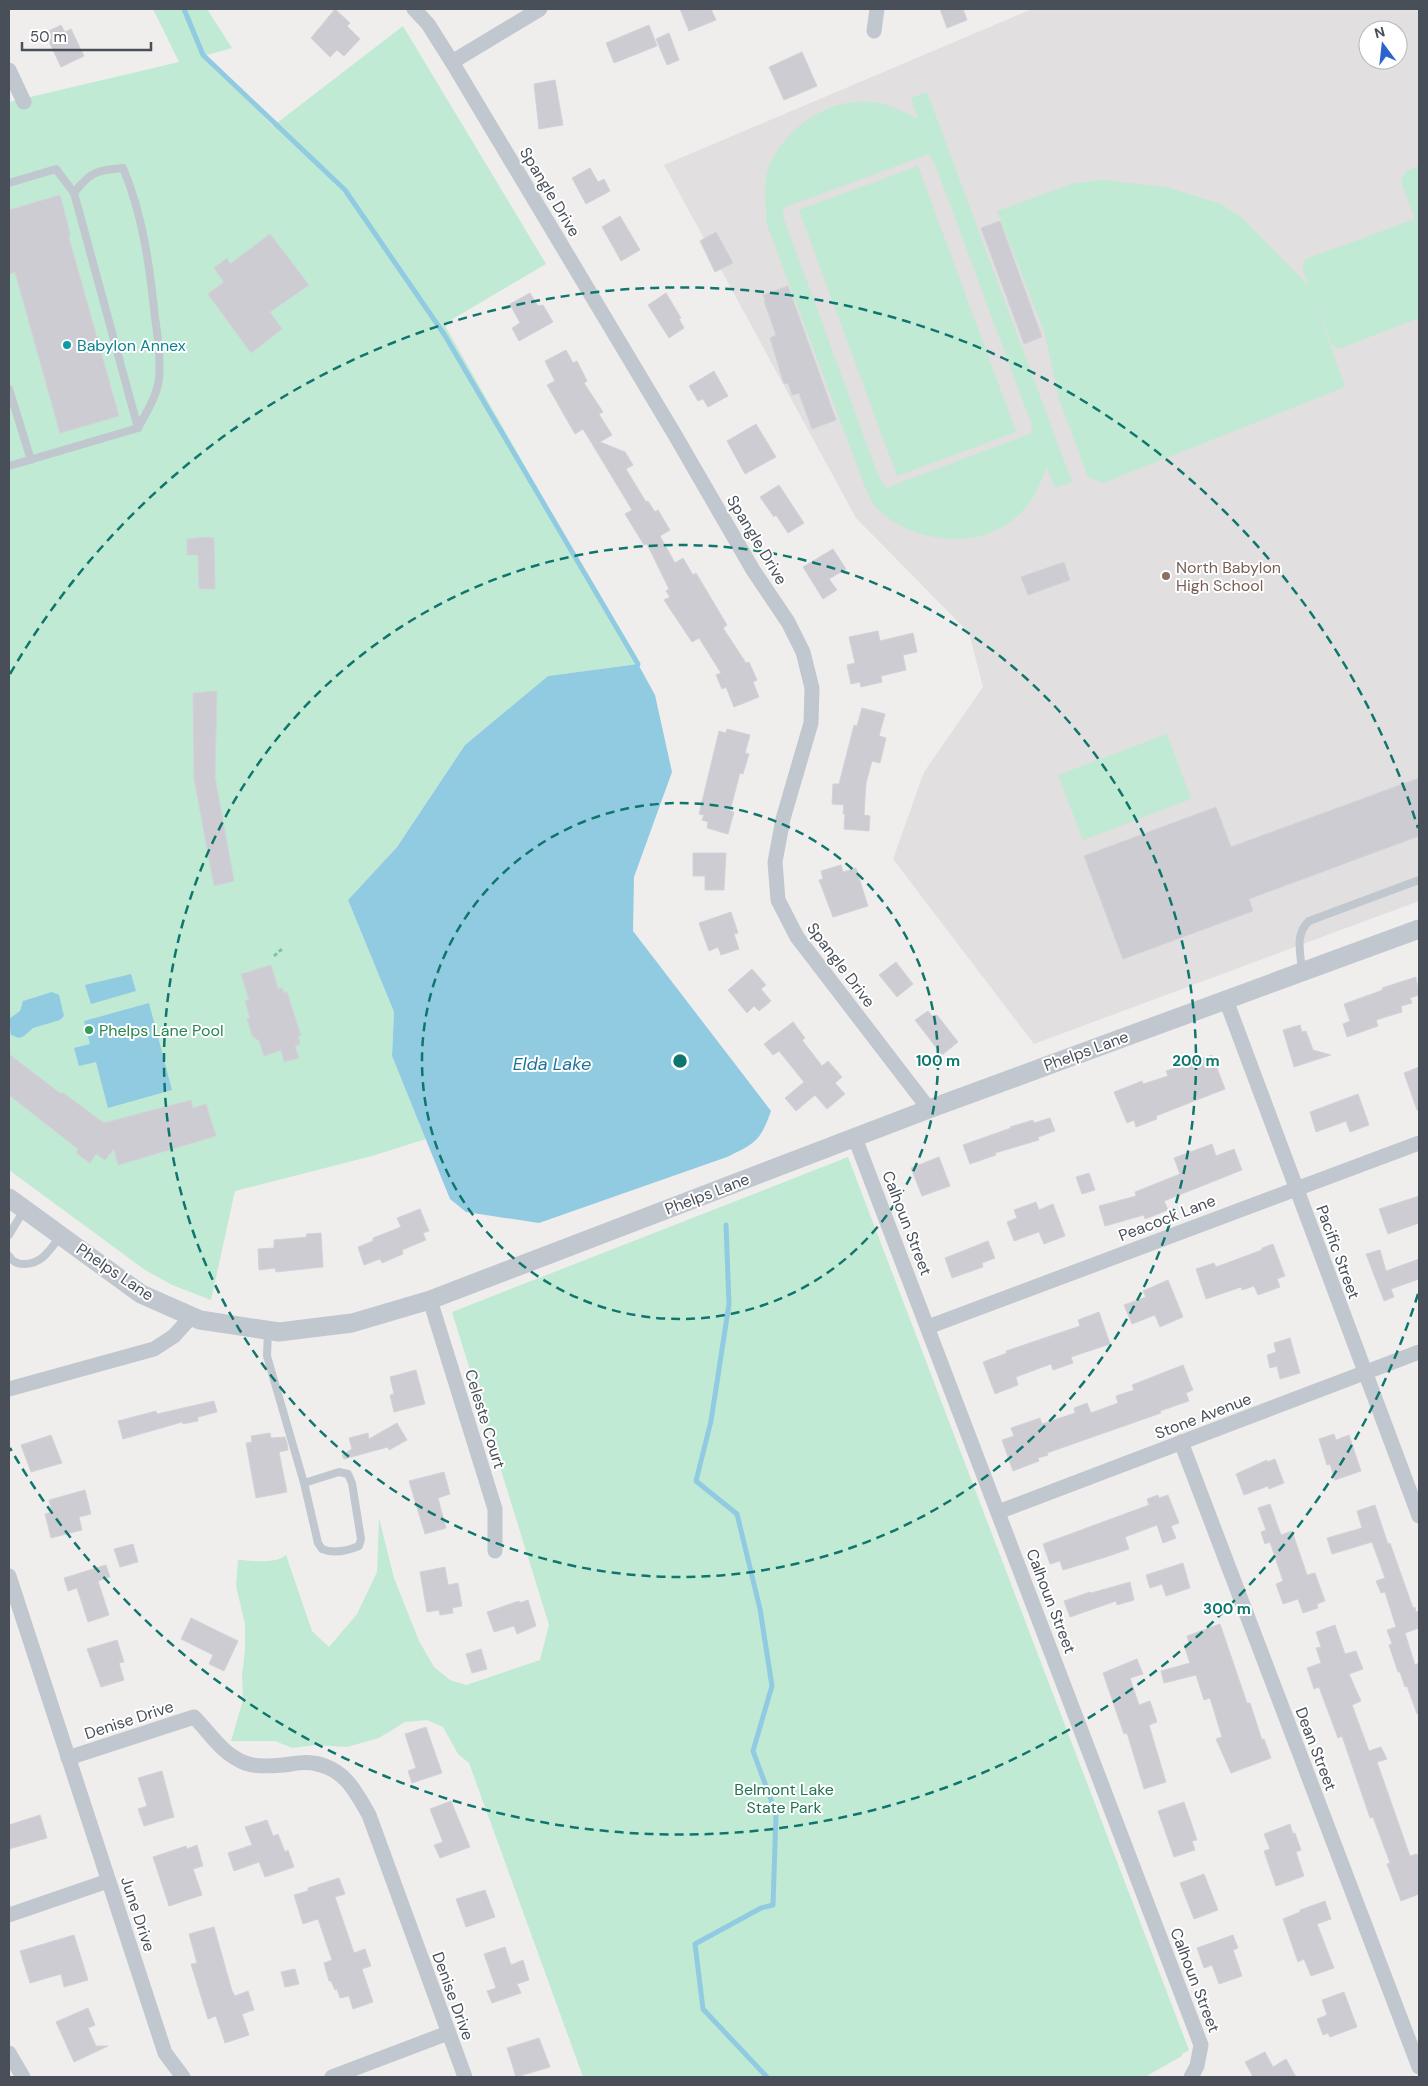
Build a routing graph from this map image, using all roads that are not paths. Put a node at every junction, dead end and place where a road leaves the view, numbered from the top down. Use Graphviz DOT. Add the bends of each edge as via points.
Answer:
graph roads {
  1 [pos="414,9"];
  2 [pos="540,9"];
  3 [pos="877,9"];
  4 [pos="874,31"];
  5 [pos="452,62"];
  6 [pos="9,70"];
  7 [pos="24,102"];
  8 [pos="9,183"];
  9 [pos="74,193"];
  10 [pos="9,389"];
  11 [pos="138,428"];
  12 [pos="31,460"];
  13 [pos="9,466"];
  14 [pos="1419,880"];
  15 [pos="1419,929"];
  16 [pos="1302,972"];
  17 [pos="1226,1000"];
  18 [pos="929,1109"];
  19 [pos="855,1138"];
  20 [pos="1419,1143"];
  21 [pos="1296,1188"];
  22 [pos="9,1198"];
  23 [pos="24,1210"];
  24 [pos="9,1235"];
  25 [pos="61,1235"];
  26 [pos="9,1256"];
  27 [pos="19,1264"];
  28 [pos="9,1267"];
  29 [pos="430,1300"];
  30 [pos="191,1316"];
  31 [pos="928,1327"];
  32 [pos="268,1330"];
  33 [pos="1419,1352"];
  34 [pos="1365,1373"];
  35 [pos="9,1389"];
  36 [pos="1181,1442"];
  37 [pos="304,1483"];
  38 [pos="998,1512"];
  39 [pos="1419,1516"];
  40 [pos="495,1551"];
  41 [pos="9,1576"];
  42 [pos="68,1758"];
  43 [pos="108,1881"];
  44 [pos="9,1916"];
  45 [pos="448,2033"];
  46 [pos="9,2053"];
  47 [pos="1419,2067"];
  48 [pos="23,2077"];
  49 [pos="183,2077"];
  50 [pos="332,2077"];
  51 [pos="465,2077"];
  52 [pos="1191,2077"];
  1 -- 5 [label="street, Spangle Drive" via="428,24"];
  2 -- 5 [label="street"];
  3 -- 4 [label="street"];
  5 -- 18 [label="street, Spangle Drive" via="803,652 812,688 810,723 783,819 775,862 778,900 796,937"];
  6 -- 7 [label="street"];
  8 -- 9 [label="lane" via="56,169"];
  9 -- 11 [label="lane"];
  9 -- 11 [label="lane" via="86,177 104,169 123,168 133,192 151,277 159,380 154,398"];
  10 -- 12 [label="lane"];
  11 -- 12 [label="lane"];
  12 -- 13 [label="lane"];
  14 -- 16 [label="lane" via="1309,921 1300,934"];
  15 -- 16 [label="street, Phelps Lane"];
  16 -- 17 [label="street, Phelps Lane"];
  17 -- 18 [label="street, Phelps Lane"];
  17 -- 21 [label="street, Pacific Street"];
  18 -- 19 [label="street, Phelps Lane"];
  19 -- 29 [label="street, Phelps Lane"];
  19 -- 31 [label="street, Calhoun Street"];
  20 -- 21 [label="street, Peacock Lane"];
  21 -- 31 [label="street, Peacock Lane"];
  21 -- 34 [label="street, Pacific Street"];
  22 -- 23 [label="street, Phelps Lane"];
  23 -- 24 [label="lane"];
  23 -- 25 [label="street, Phelps Lane"];
  25 -- 27 [label="lane" via="43,1257 32,1263"];
  25 -- 30 [label="street, Phelps Lane" via="140,1294"];
  26 -- 27 [label="lane"];
  27 -- 28 [label="lane"];
  29 -- 32 [label="street, Phelps Lane" via="352,1323 279,1332"];
  29 -- 40 [label="street, Celeste Court" via="495,1509"];
  30 -- 32 [label="street, Phelps Lane"];
  30 -- 35 [label="street" via="174,1336 154,1349"];
  31 -- 38 [label="street, Calhoun Street"];
  32 -- 37 [label="lane" via="267,1356"];
  33 -- 34 [label="street, Stone Avenue"];
  34 -- 36 [label="street, Stone Avenue"];
  34 -- 39 [label="street, Pacific Street"];
  36 -- 38 [label="street, Stone Avenue"];
  36 -- 47 [label="street, Dean Street"];
  37 -- 37 [label="lane" via="322,1549 329,1552 359,1546 361,1539 354,1492 348,1474 339,1472"];
  38 -- 52 [label="street, Calhoun Street" via="1202,2045"];
  41 -- 42 [label="street, Denise Drive"];
  42 -- 43 [label="street, June Drive"];
  42 -- 45 [label="street, Denise Drive" via="194,1718 225,1752 247,1764 273,1766 312,1762 337,1770 356,1792 369,1815"];
  43 -- 44 [label="street"];
  43 -- 49 [label="street, June Drive" via="165,2052"];
  45 -- 50 [label="street"];
  45 -- 51 [label="street, Denise Drive"];
  46 -- 48 [label="street"];
}
